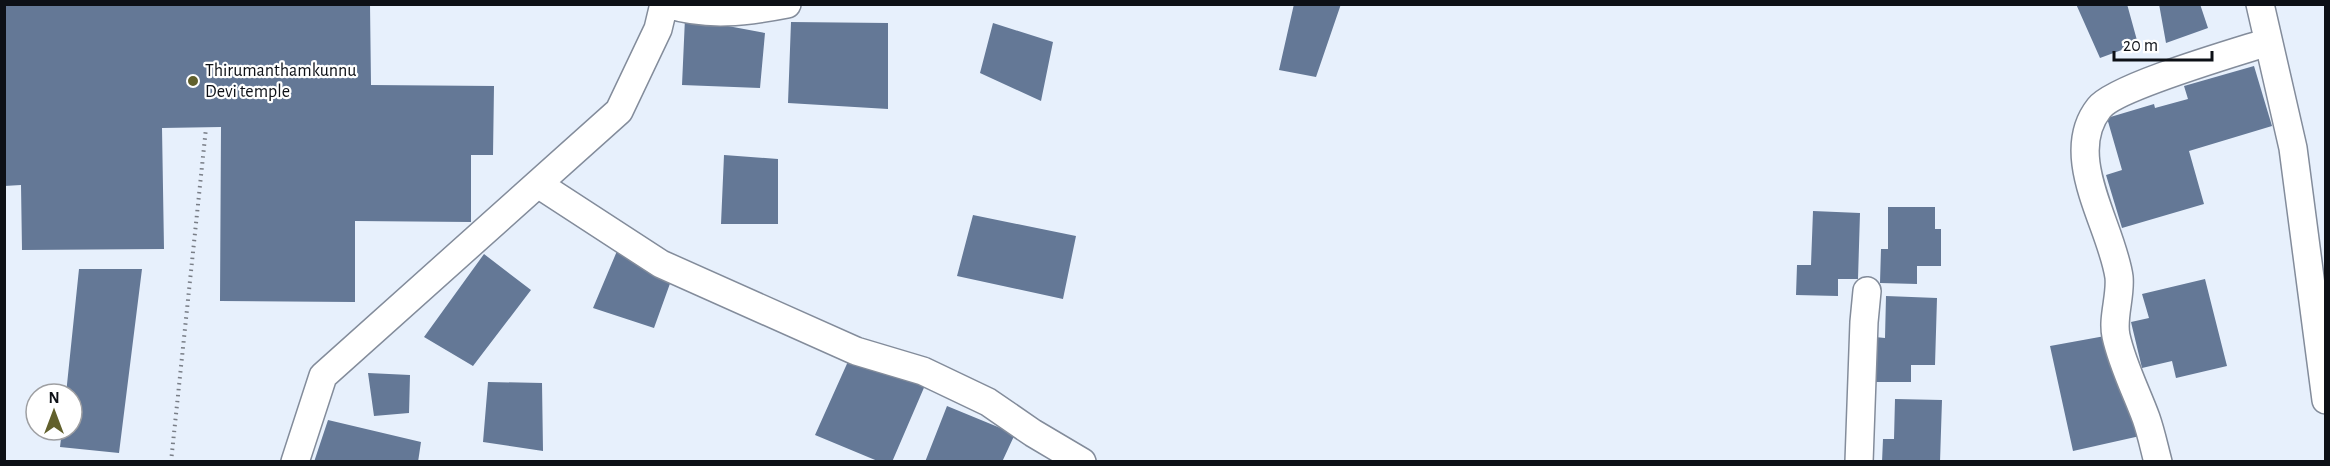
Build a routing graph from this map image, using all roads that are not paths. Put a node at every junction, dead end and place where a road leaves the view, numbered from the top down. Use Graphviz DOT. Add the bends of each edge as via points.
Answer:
graph roads {
  1 [pos="647,4"];
  2 [pos="787,4"];
  3 [pos="2260,4"];
  4 [pos="663,13"];
  5 [pos="2268,42"];
  6 [pos="538,184"];
  7 [pos="1867,291"];
  8 [pos="2325,400"];
  9 [pos="295,462"];
  10 [pos="1082,462"];
  11 [pos="1859,462"];
  12 [pos="2157,462"];
  1 -- 4 [label="street"];
  2 -- 4 [label="street" via="732,13"];
  3 -- 5 [label="street"];
  4 -- 6 [label="street" via="619,111"];
  5 -- 8 [label="street" via="2293,148"];
  5 -- 12 [label="street" via="2127,91 2101,105 2089,123 2088,183 2108,232 2119,279 2115,334"];
  6 -- 9 [label="street" via="323,376"];
  6 -- 10 [label="street" via="661,264 856,351 932,375 988,402"];
  7 -- 11 [label="street"];
}
